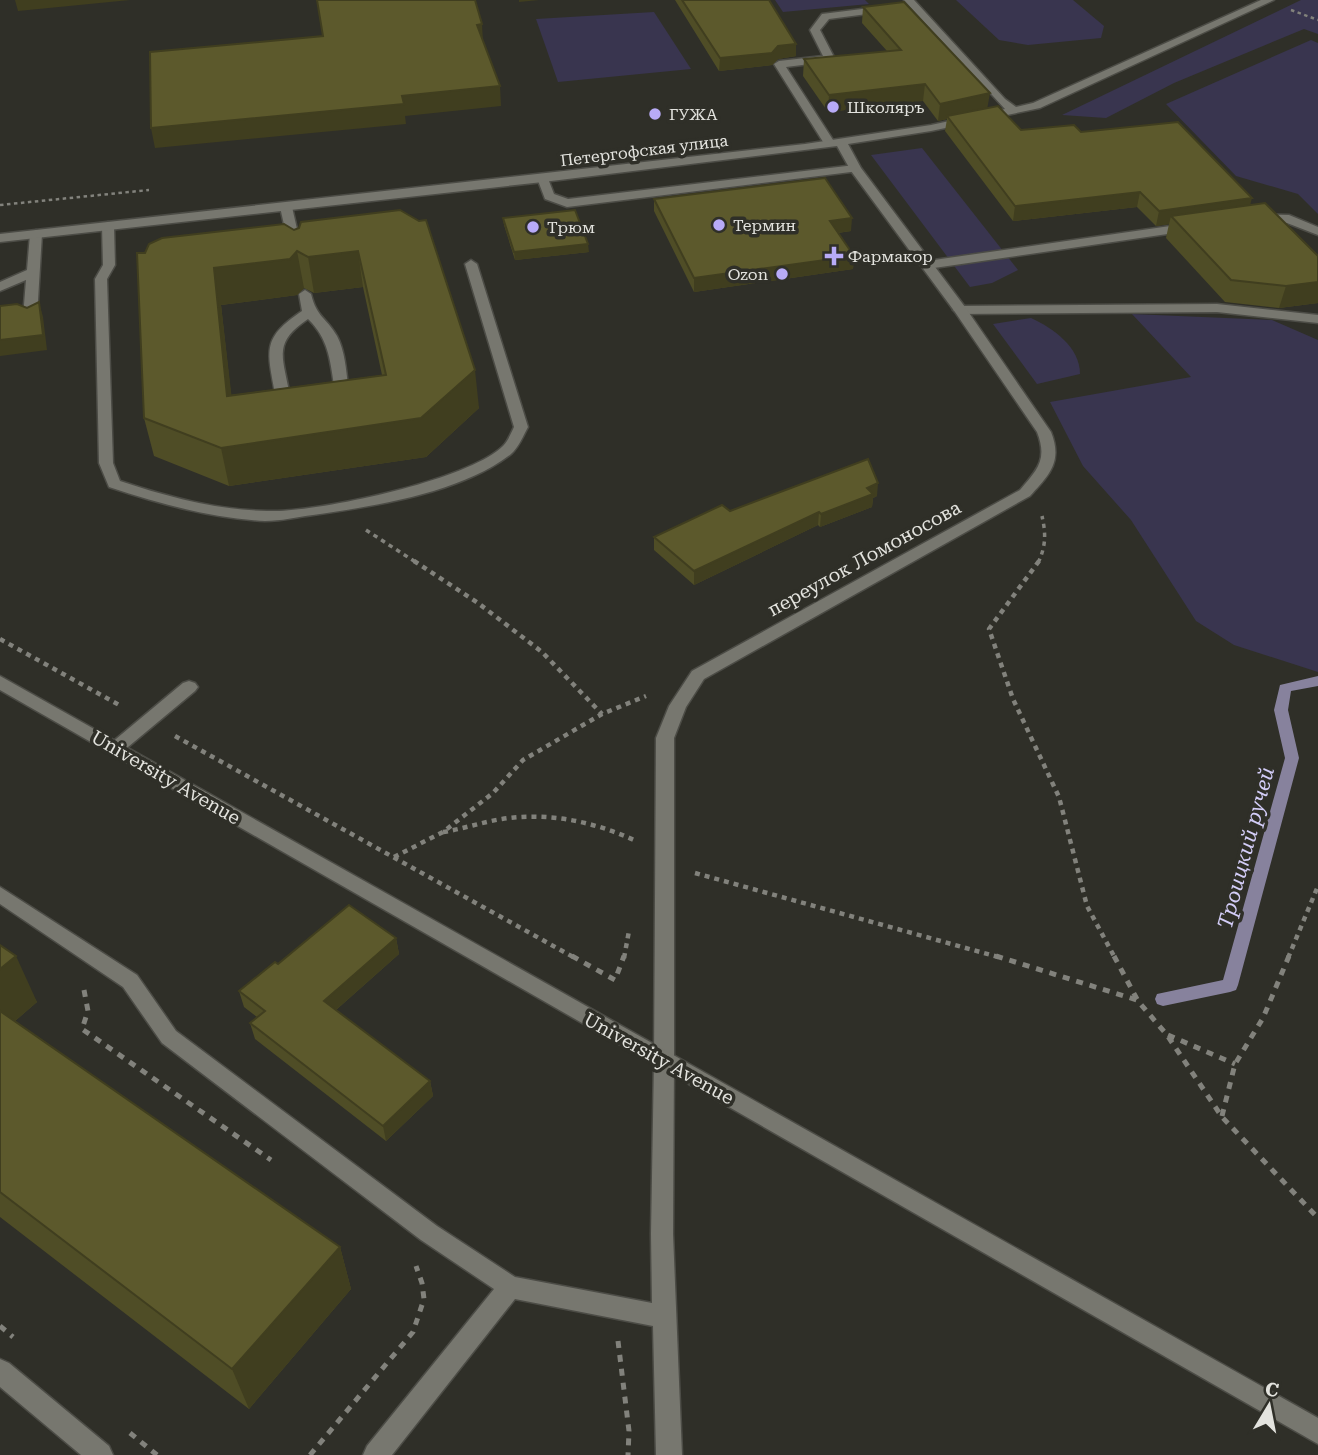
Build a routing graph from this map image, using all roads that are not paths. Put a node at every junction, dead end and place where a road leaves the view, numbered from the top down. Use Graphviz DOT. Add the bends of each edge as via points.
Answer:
graph roads {
  1 [pos="1269,0"];
  2 [pos="911,3"];
  3 [pos="1016,112"];
  4 [pos="835,143"];
  5 [pos="855,169"];
  6 [pos="543,178"];
  7 [pos="286,207"];
  8 [pos="1245,219"];
  9 [pos="1205,225"];
  10 [pos="108,226"];
  11 [pos="1318,231"];
  12 [pos="36,234"];
  13 [pos="0,238"];
  14 [pos="299,260"];
  15 [pos="471,264"];
  16 [pos="927,265"];
  17 [pos="33,272"];
  18 [pos="0,286"];
  19 [pos="305,294"];
  20 [pos="960,310"];
  21 [pos="309,312"];
  22 [pos="30,317"];
  23 [pos="1318,319"];
  24 [pos="0,682"];
  25 [pos="189,687"];
  26 [pos="116,748"];
  27 [pos="0,894"];
  28 [pos="664,1061"];
  29 [pos="510,1287"];
  30 [pos="666,1317"];
  31 [pos="0,1371"];
  32 [pos="1318,1432"];
  33 [pos="100,1455"];
  34 [pos="376,1455"];
  35 [pos="669,1455"];
  1 -- 3 [label="street, Петергофская улица"];
  2 -- 3 [label="street"];
  2 -- 4 [label="street, переулок Ломоносова" via="826,16 815,30 830,59 779,65"];
  3 -- 4 [label="street, Петергофская улица"];
  4 -- 5 [label="street, переулок Ломоносова"];
  4 -- 6 [label="street, Петергофская улица"];
  5 -- 6 [label="street" via="567,202 549,196"];
  5 -- 16 [label="street, переулок Ломоносова"];
  6 -- 7 [label="street, Петергофская улица"];
  7 -- 10 [label="street, Петергофская улица"];
  7 -- 14 [label="street"];
  8 -- 11 [label="street" via="1289,219"];
  9 -- 16 [label="street"];
  10 -- 12 [label="street, Петергофская улица"];
  10 -- 15 [label="street" via="109,265 101,279 106,463 114,484 170,504 214,512 269,516 400,495 477,468 509,449 521,427"];
  12 -- 13 [label="street, Петергофская улица"];
  12 -- 17 [label="street"];
  16 -- 20 [label="street, переулок Ломоносова"];
  17 -- 18 [label="street"];
  17 -- 22 [label="street"];
  19 -- 21 [label="street"];
  20 -- 23 [label="street" via="1217,308"];
  20 -- 28 [label="street, переулок Ломоносова" via="1048,442 1047,468 1025,493 698,675 665,738"];
  21 -- 21 [label="street" via="278,334 274,343 282,393 294,402 331,397 341,386 333,338"];
  24 -- 26 [label="street, University Avenue"];
  25 -- 26 [label="street"];
  26 -- 28 [label="street, University Avenue"];
  27 -- 29 [label="street" via="130,981 169,1037 429,1233"];
  28 -- 30 [label="street, переулок Ломоносова"];
  28 -- 32 [label="street, University Avenue"];
  29 -- 30 [label="street"];
  29 -- 34 [label="street"];
  30 -- 35 [label="street, переулок Ломоносова"];
  31 -- 33 [label="street"];
}
